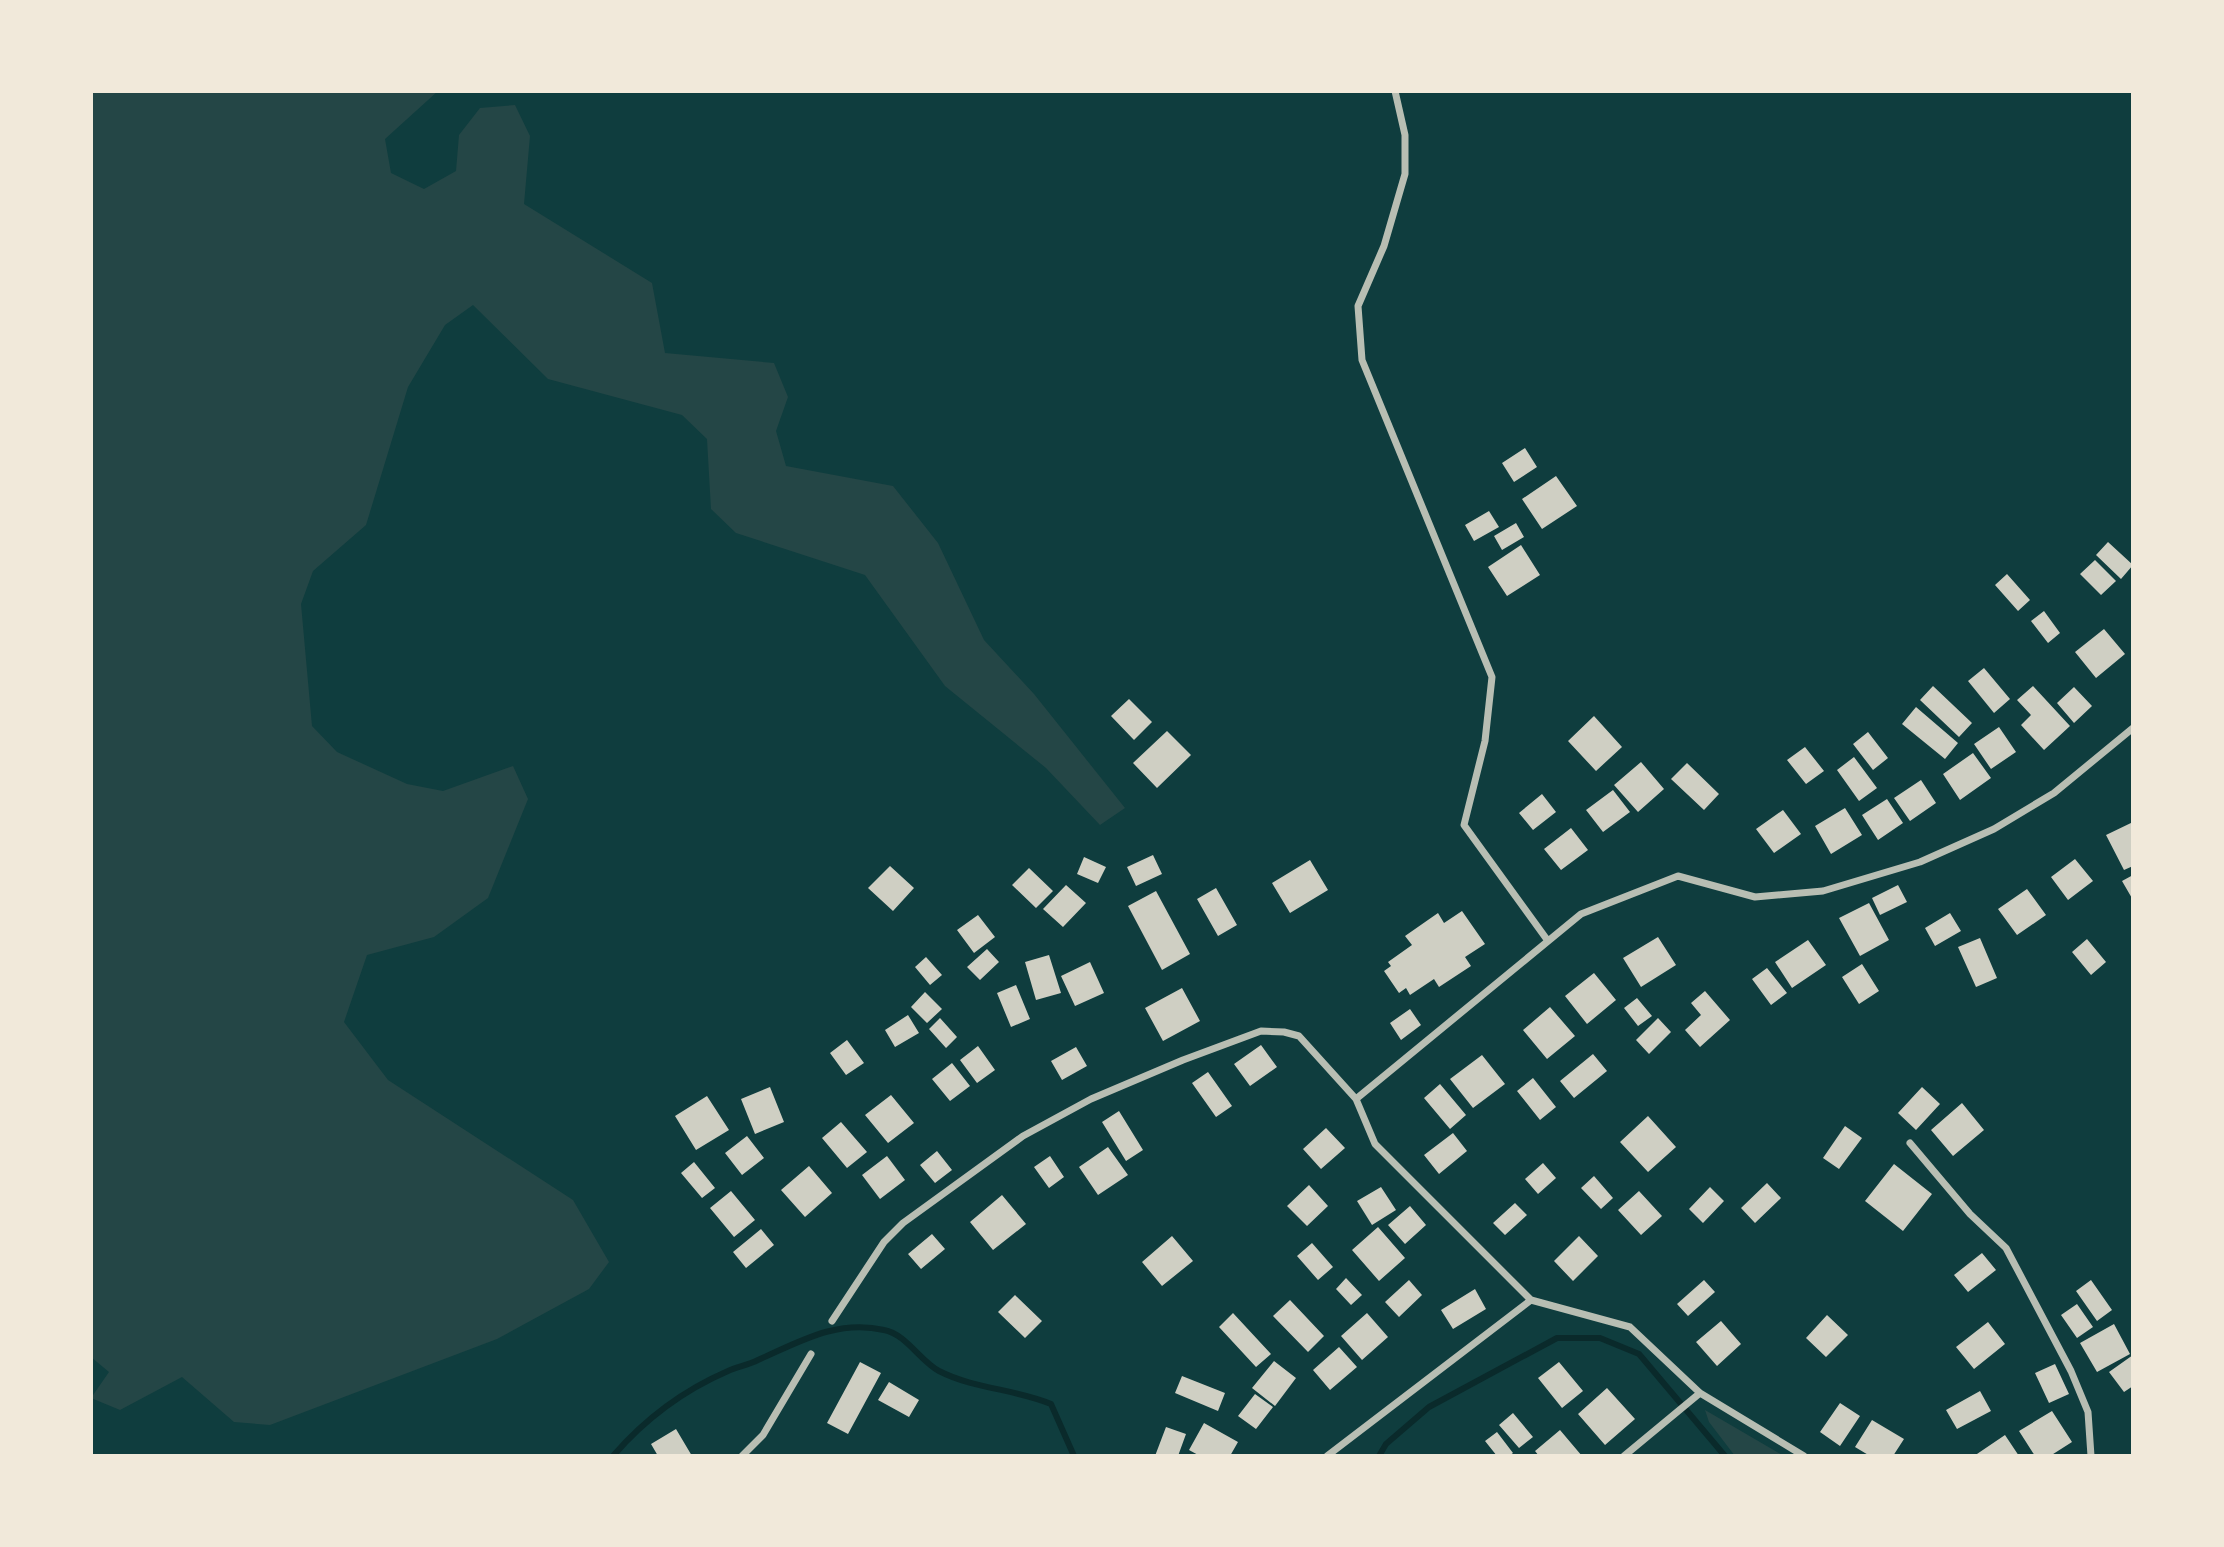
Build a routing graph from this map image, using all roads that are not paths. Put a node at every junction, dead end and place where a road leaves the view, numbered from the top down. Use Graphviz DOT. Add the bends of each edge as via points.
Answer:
graph roads {
  1 [pos="1395,91"];
  2 [pos="2133,728"];
  3 [pos="1548,941"];
  4 [pos="1356,1099"];
  5 [pos="1910,1143"];
  6 [pos="1531,1300"];
  7 [pos="832,1321"];
  8 [pos="811,1354"];
  9 [pos="1700,1393"];
  10 [pos="742,1456"];
  11 [pos="1327,1456"];
  12 [pos="1624,1456"];
  13 [pos="1804,1456"];
  14 [pos="2091,1456"];
  1 -- 3 [label="street" via="1405,135 1405,174 1384,246 1358,306 1362,360 1492,677 1485,741 1464,825"];
  2 -- 3 [label="street" via="2054,793 1994,829 1920,862 1823,891 1755,897 1678,876 1581,914"];
  3 -- 4 [label="street"];
  4 -- 6 [label="street" via="1375,1144"];
  4 -- 7 [label="street" via="1299,1036 1284,1031 1261,1031 1183,1060 1091,1099 1023,1136 903,1223 884,1242"];
  5 -- 14 [label="street" via="1970,1214 2006,1248 2088,1412"];
  6 -- 9 [label="street" via="1630,1327"];
  6 -- 11 [label="street"];
  8 -- 10 [label="street" via="763,1435"];
  9 -- 12 [label="street"];
  9 -- 13 [label="street"];
}
